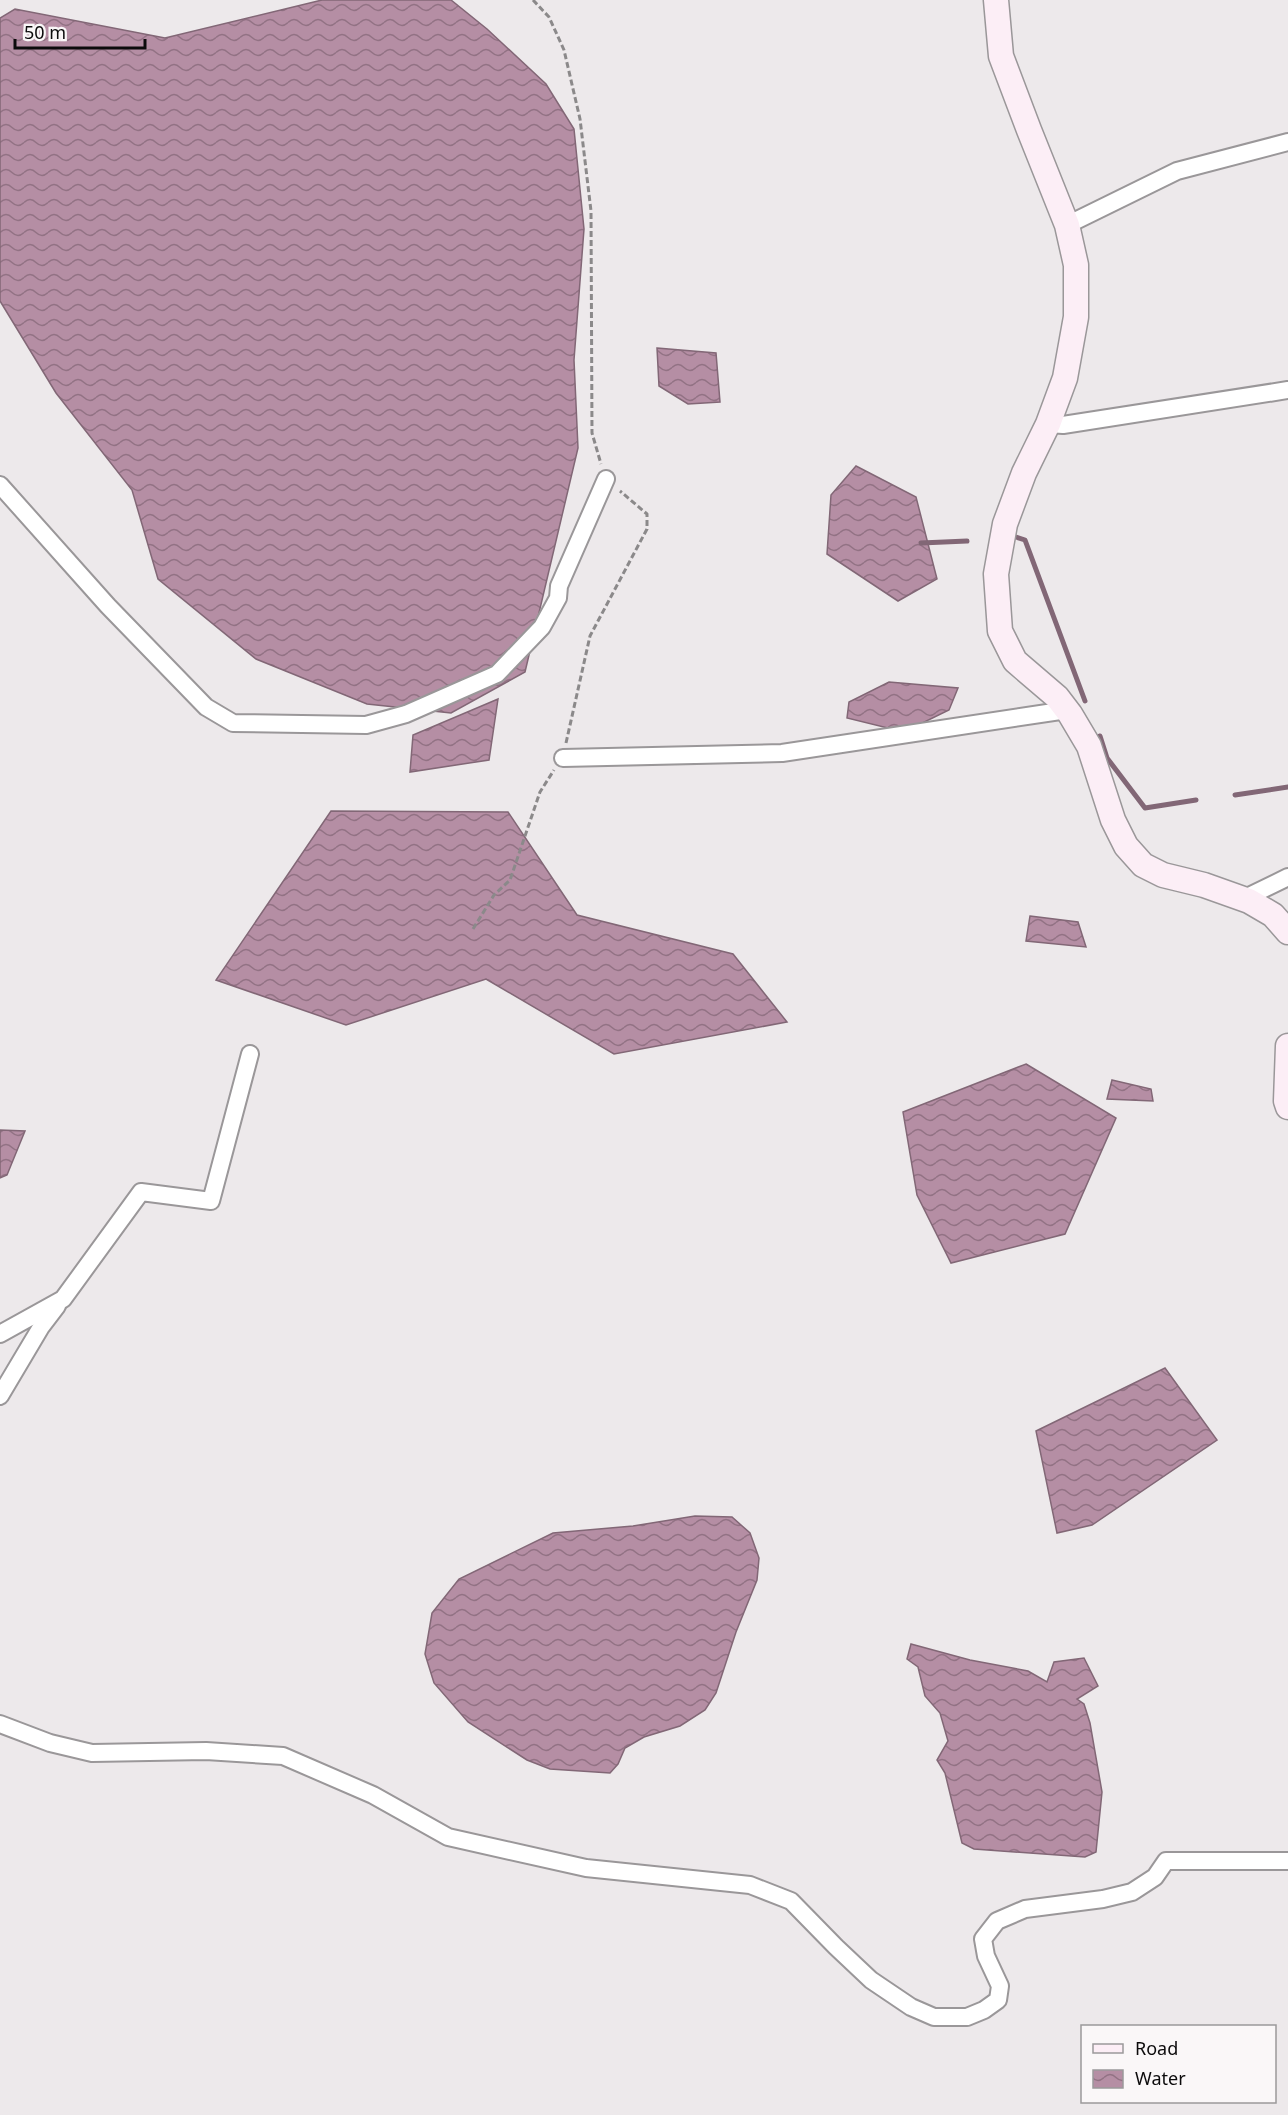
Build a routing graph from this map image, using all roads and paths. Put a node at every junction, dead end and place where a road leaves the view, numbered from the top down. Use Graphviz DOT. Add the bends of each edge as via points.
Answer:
graph roads {
  1 [pos="533,0"];
  2 [pos="996,0"];
  3 [pos="1288,142"];
  4 [pos="1067,225"];
  5 [pos="1288,390"];
  6 [pos="1048,424"];
  7 [pos="606,480"];
  8 [pos="0,485"];
  9 [pos="1067,710"];
  10 [pos="563,758"];
  11 [pos="1288,877"];
  12 [pos="1243,899"];
  13 [pos="473,930"];
  14 [pos="1288,932"];
  15 [pos="1288,1046"];
  16 [pos="250,1054"];
  17 [pos="1288,1107"];
  18 [pos="63,1299"];
  19 [pos="0,1334"];
  20 [pos="0,1396"];
  21 [pos="0,1724"];
  22 [pos="1288,1862"];
  1 -- 7 [label="path" via="549,17 564,50 580,118 591,212 592,433"];
  2 -- 4 [label="street" via="1001,56"];
  3 -- 4 [label="street" via="1177,171"];
  4 -- 6 [label="street" via="1076,265 1076,318 1065,378"];
  5 -- 6 [label="street" via="1063,425"];
  6 -- 9 [label="street" via="1005,524 996,574 1000,632 1015,661"];
  7 -- 8 [label="street" via="559,586 558,598 542,627 497,674 406,714 366,725 234,723 206,707 108,606"];
  7 -- 10 [label="path" via="647,514 647,529 590,636"];
  9 -- 10 [label="street" via="782,753"];
  9 -- 12 [label="street" via="1089,746 1113,820 1126,846 1143,865 1163,875"];
  10 -- 13 [label="path" via="540,792 510,880 494,895"];
  11 -- 12 [label="street"];
  12 -- 14 [label="street" via="1273,915"];
  15 -- 17 [label="street"];
  16 -- 18 [label="street" via="211,1201 141,1192"];
  18 -- 19 [label="street"];
  18 -- 20 [label="street" via="41,1327"];
  21 -- 22 [label="street" via="50,1743 92,1753 206,1751 283,1756 373,1795 448,1837 586,1868 750,1884 791,1901 871,1980 911,2007 934,2017 966,2017 998,2000 1000,1986 983,1939 997,1921 1025,1909 1132,1892 1155,1877 1166,1861"];
}
